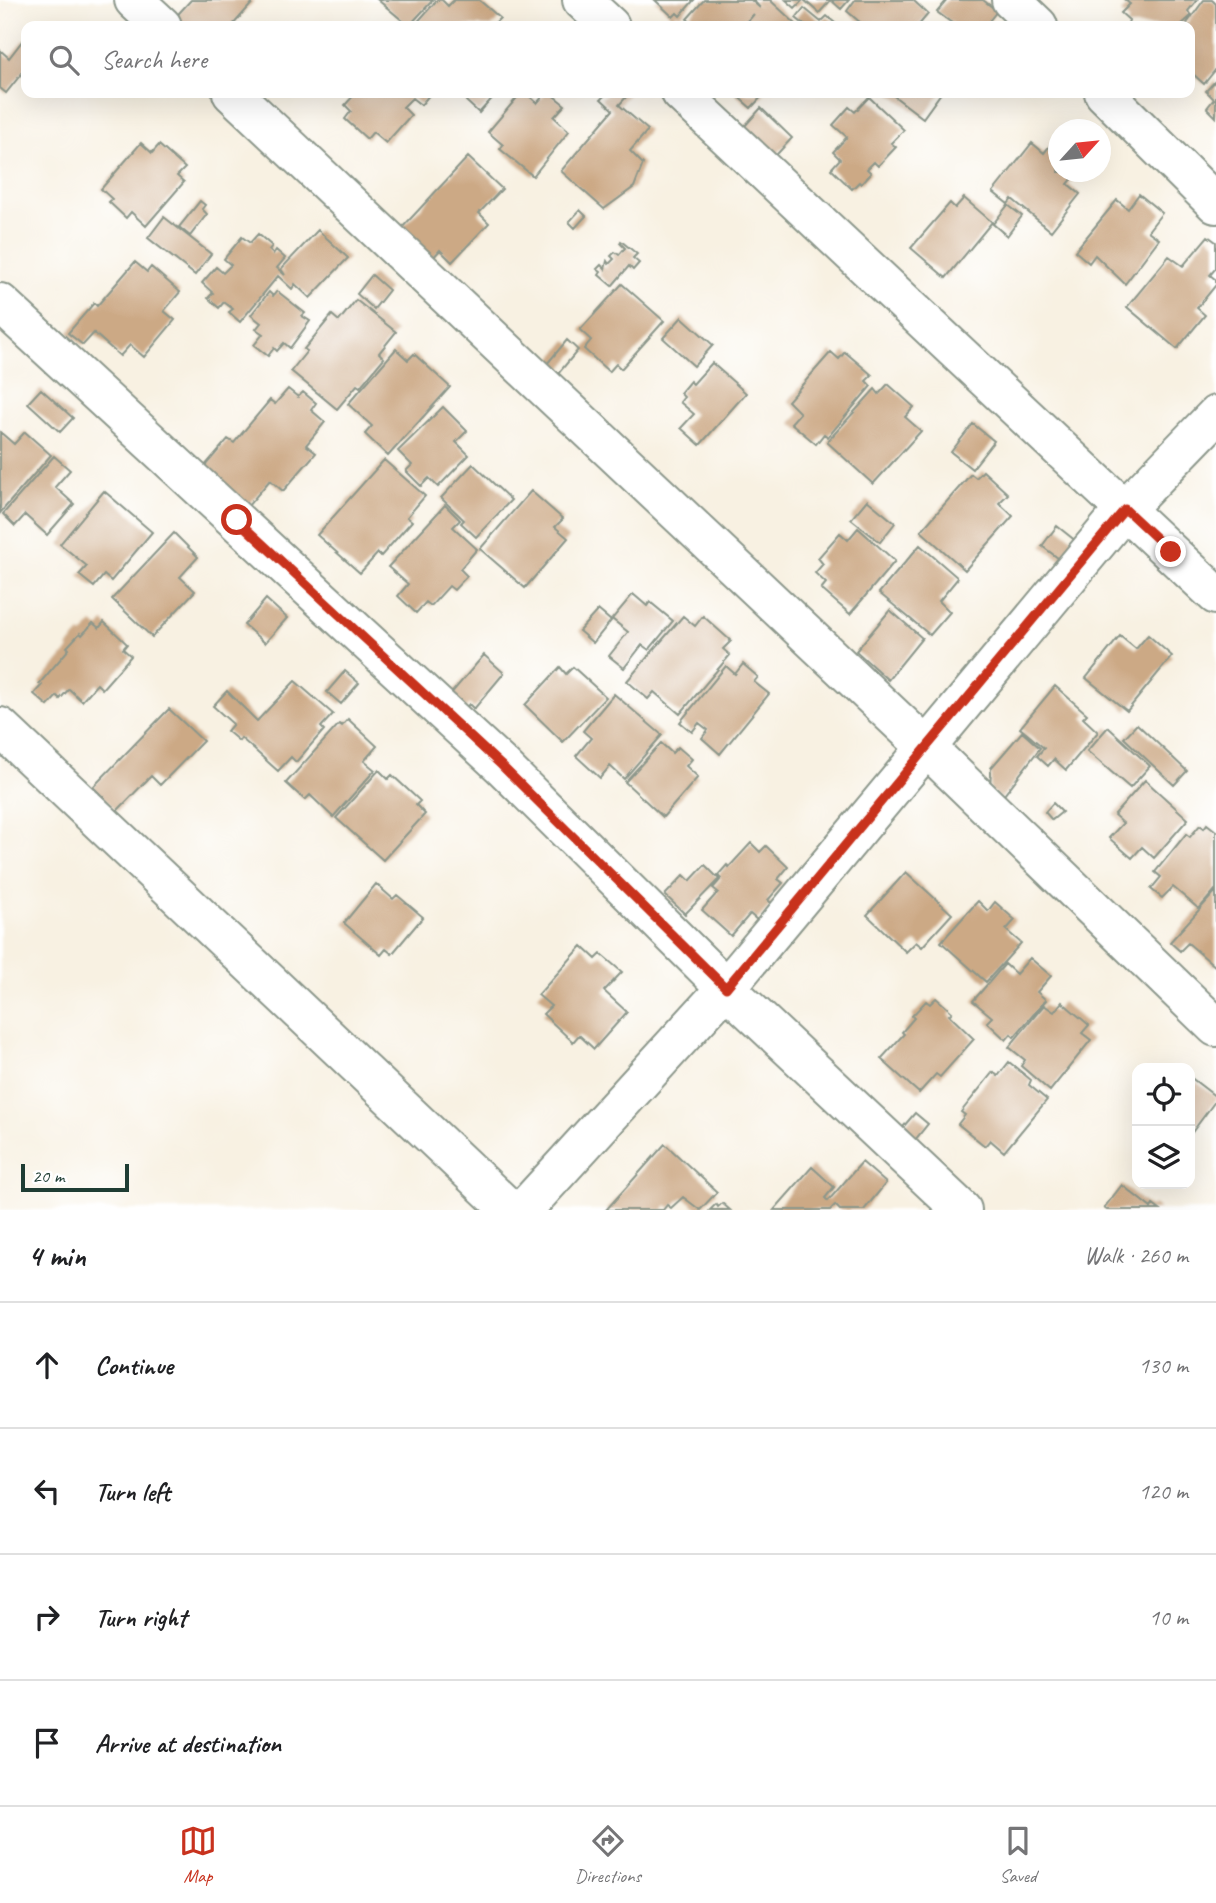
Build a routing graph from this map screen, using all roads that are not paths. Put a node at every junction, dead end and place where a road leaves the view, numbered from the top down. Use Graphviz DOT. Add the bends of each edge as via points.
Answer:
graph roads {
  1 [pos="134,0"];
  2 [pos="582,0"];
  3 [pos="1011,0"];
  4 [pos="157,21"];
  5 [pos="605,21"];
  6 [pos="1033,21"];
  7 [pos="237,98"];
  8 [pos="686,98"];
  9 [pos="1109,98"];
  10 [pos="1216,204"];
  11 [pos="0,303"];
  12 [pos="1216,415"];
  13 [pos="1125,509"];
  14 [pos="1216,595"];
  15 [pos="0,727"];
  16 [pos="926,748"];
  17 [pos="726,988"];
  18 [pos="1216,1027"];
  19 [pos="510,1210"];
  20 [pos="523,1210"];
  21 [pos="961,1210"];
  1 -- 4 [label="street"];
  2 -- 5 [label="street"];
  3 -- 6 [label="street"];
  7 -- 16 [label="street"];
  8 -- 13 [label="street"];
  9 -- 10 [label="street"];
  11 -- 17 [label="street" via="501,765"];
  12 -- 13 [label="street"];
  13 -- 14 [label="street"];
  13 -- 16 [label="street"];
  15 -- 19 [label="street"];
  16 -- 17 [label="street"];
  16 -- 18 [label="street"];
  17 -- 20 [label="street"];
  17 -- 21 [label="street"];
}
